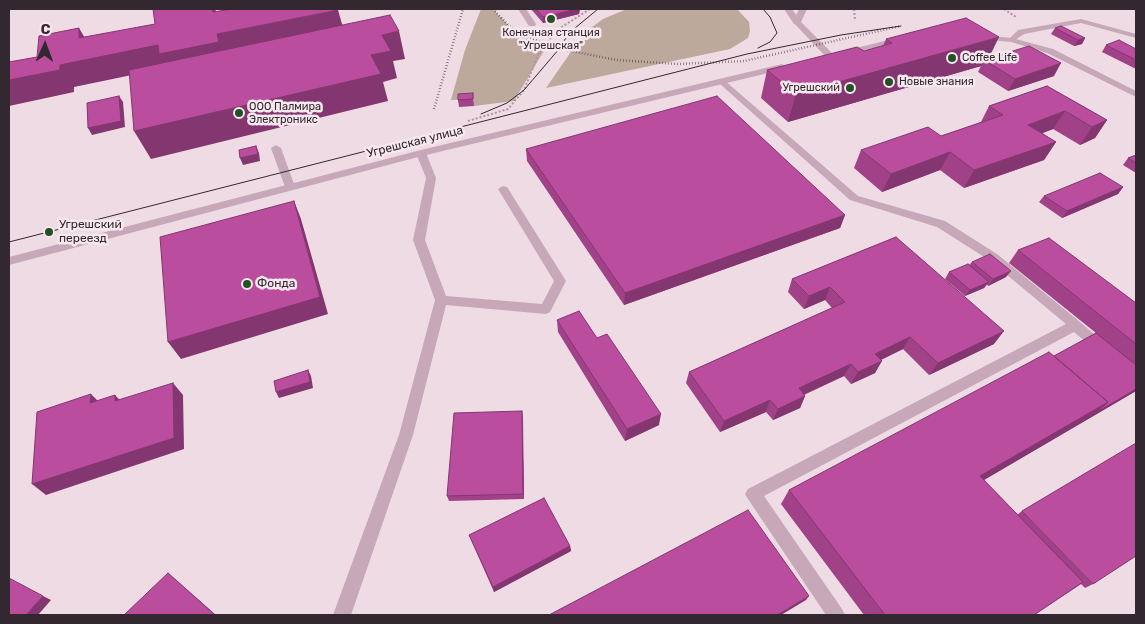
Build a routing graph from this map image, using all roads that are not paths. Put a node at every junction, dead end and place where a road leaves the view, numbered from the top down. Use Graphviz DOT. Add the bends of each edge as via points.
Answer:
graph roads {
  1 [pos="522,9"];
  2 [pos="788,9"];
  3 [pos="803,9"];
  4 [pos="797,22"];
  5 [pos="532,24"];
  6 [pos="974,36"];
  7 [pos="1136,36"];
  8 [pos="909,38"];
  9 [pos="1012,40"];
  10 [pos="790,65"];
  11 [pos="723,82"];
  12 [pos="1136,94"];
  13 [pos="276,148"];
  14 [pos="421,153"];
  15 [pos="290,187"];
  16 [pos="503,189"];
  17 [pos="9,261"];
  18 [pos="442,300"];
  19 [pos="1076,325"];
  20 [pos="1114,356"];
  21 [pos="342,615"];
  22 [pos="836,615"];
  1 -- 5 [label="street"];
  2 -- 4 [label="street"];
  3 -- 4 [label="street"];
  4 -- 8 [label="street" via="824,56"];
  6 -- 9 [label="street"];
  7 -- 9 [label="street" via="1081,21 1020,32"];
  9 -- 12 [label="street" via="1050,51"];
  10 -- 11 [label="street, Угрешская улица"];
  11 -- 14 [label="street, Угрешская улица"];
  11 -- 19 [label="street" via="854,198 941,224 992,257"];
  13 -- 15 [label="street"];
  14 -- 15 [label="street, Угрешская улица"];
  14 -- 18 [label="street" via="431,178 418,240"];
  15 -- 17 [label="street, Угрешская улица"];
  16 -- 18 [label="street" via="560,281 546,309"];
  18 -- 21 [label="street" via="406,435"];
  19 -- 20 [label="street"];
  19 -- 22 [label="street" via="753,494"];
}
